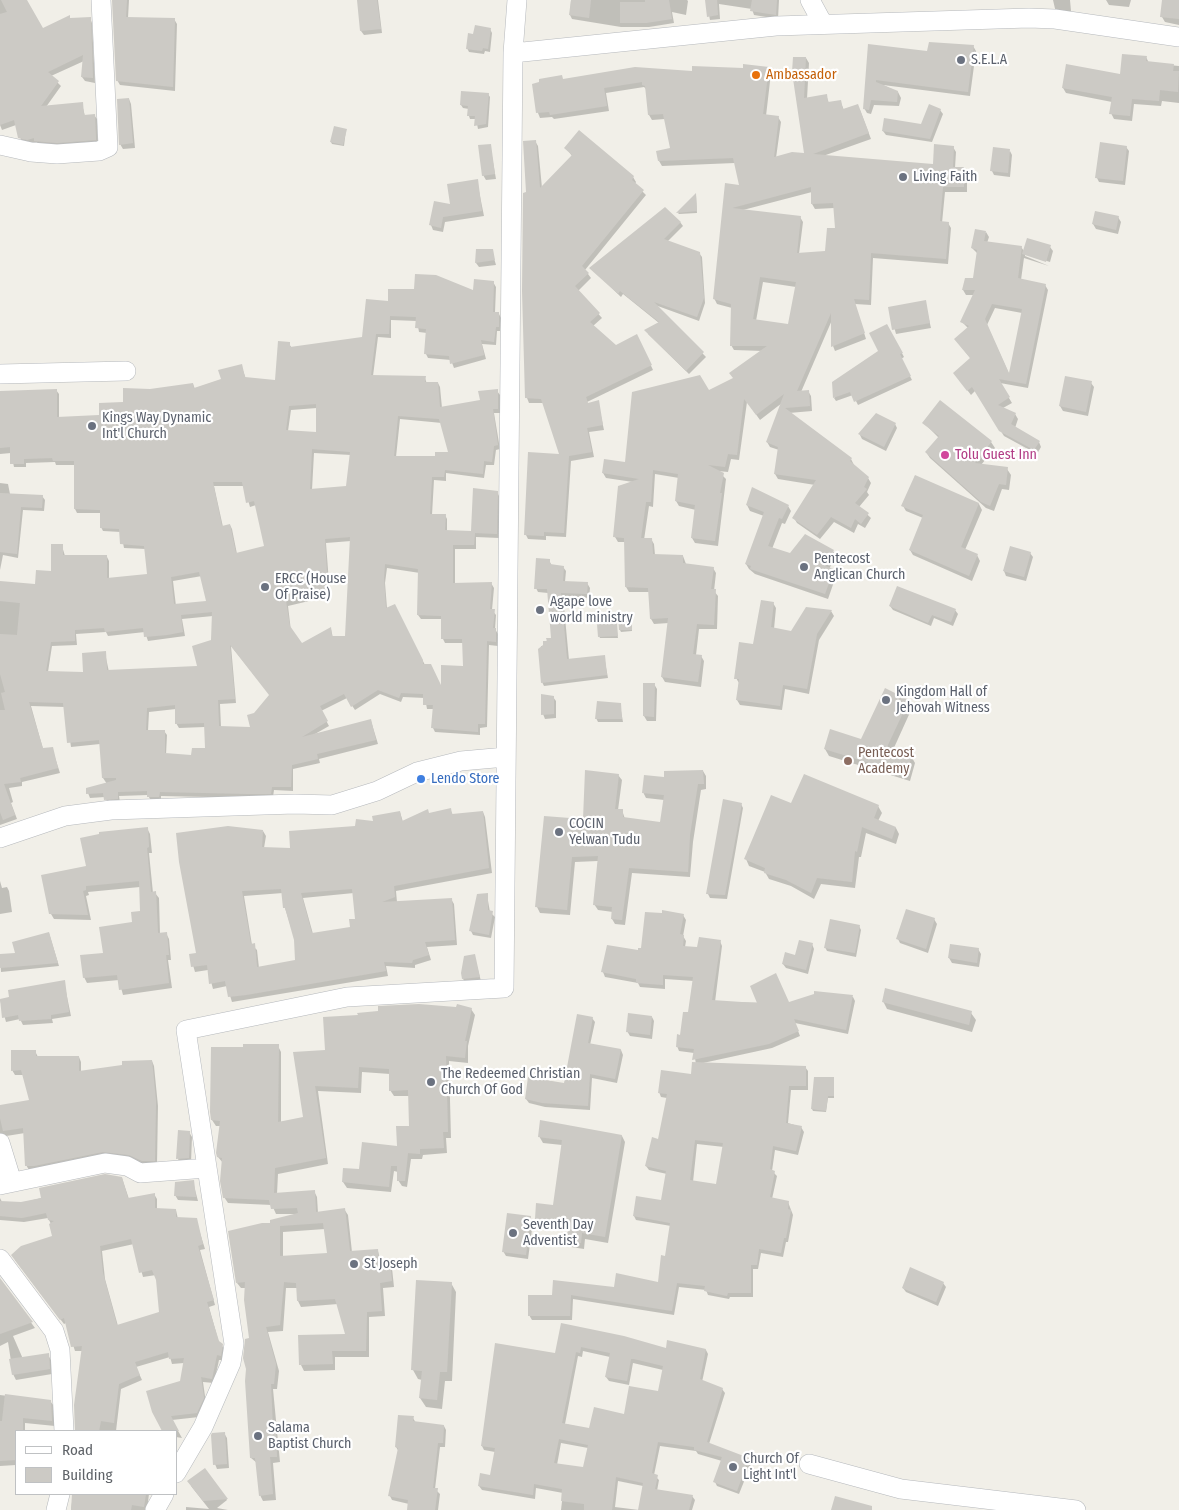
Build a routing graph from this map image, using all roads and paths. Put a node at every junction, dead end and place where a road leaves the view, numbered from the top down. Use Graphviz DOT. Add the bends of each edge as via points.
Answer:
graph roads {
  1 [pos="101,0"];
  2 [pos="517,0"];
  3 [pos="810,0"];
  4 [pos="823,24"];
  5 [pos="1179,37"];
  6 [pos="513,52"];
  7 [pos="0,145"];
  8 [pos="126,371"];
  9 [pos="0,374"];
  10 [pos="506,757"];
  11 [pos="0,838"];
  12 [pos="0,1143"];
  13 [pos="207,1168"];
  14 [pos="6,1184"];
  15 [pos="0,1259"];
  16 [pos="64,1430"];
  17 [pos="809,1464"];
  18 [pos="178,1471"];
  19 [pos="60,1495"];
  20 [pos="163,1495"];
  21 [pos="56,1510"];
  22 [pos="155,1510"];
  23 [pos="1076,1510"];
  1 -- 7 [label="street" via="108,147 99,152 57,154"];
  2 -- 6 [label="street"];
  3 -- 4 [label="street"];
  4 -- 5 [label="street" via="1055,19"];
  4 -- 6 [label="street"];
  6 -- 10 [label="street"];
  8 -- 9 [label="street"];
  10 -- 11 [label="street" via="461,762 417,772 377,791 332,805 111,810 65,816"];
  10 -- 13 [label="street" via="504,988 347,997 186,1030"];
  12 -- 14 [label="street"];
  13 -- 14 [label="street" via="140,1172 127,1166 105,1163"];
  13 -- 18 [label="street" via="234,1344 231,1363 204,1427"];
  15 -- 16 [label="street" via="54,1330 60,1350"];
  17 -- 23 [label="street" via="901,1490"];
  19 -- 21 [label="street"];
  20 -- 22 [label="street"];
}
